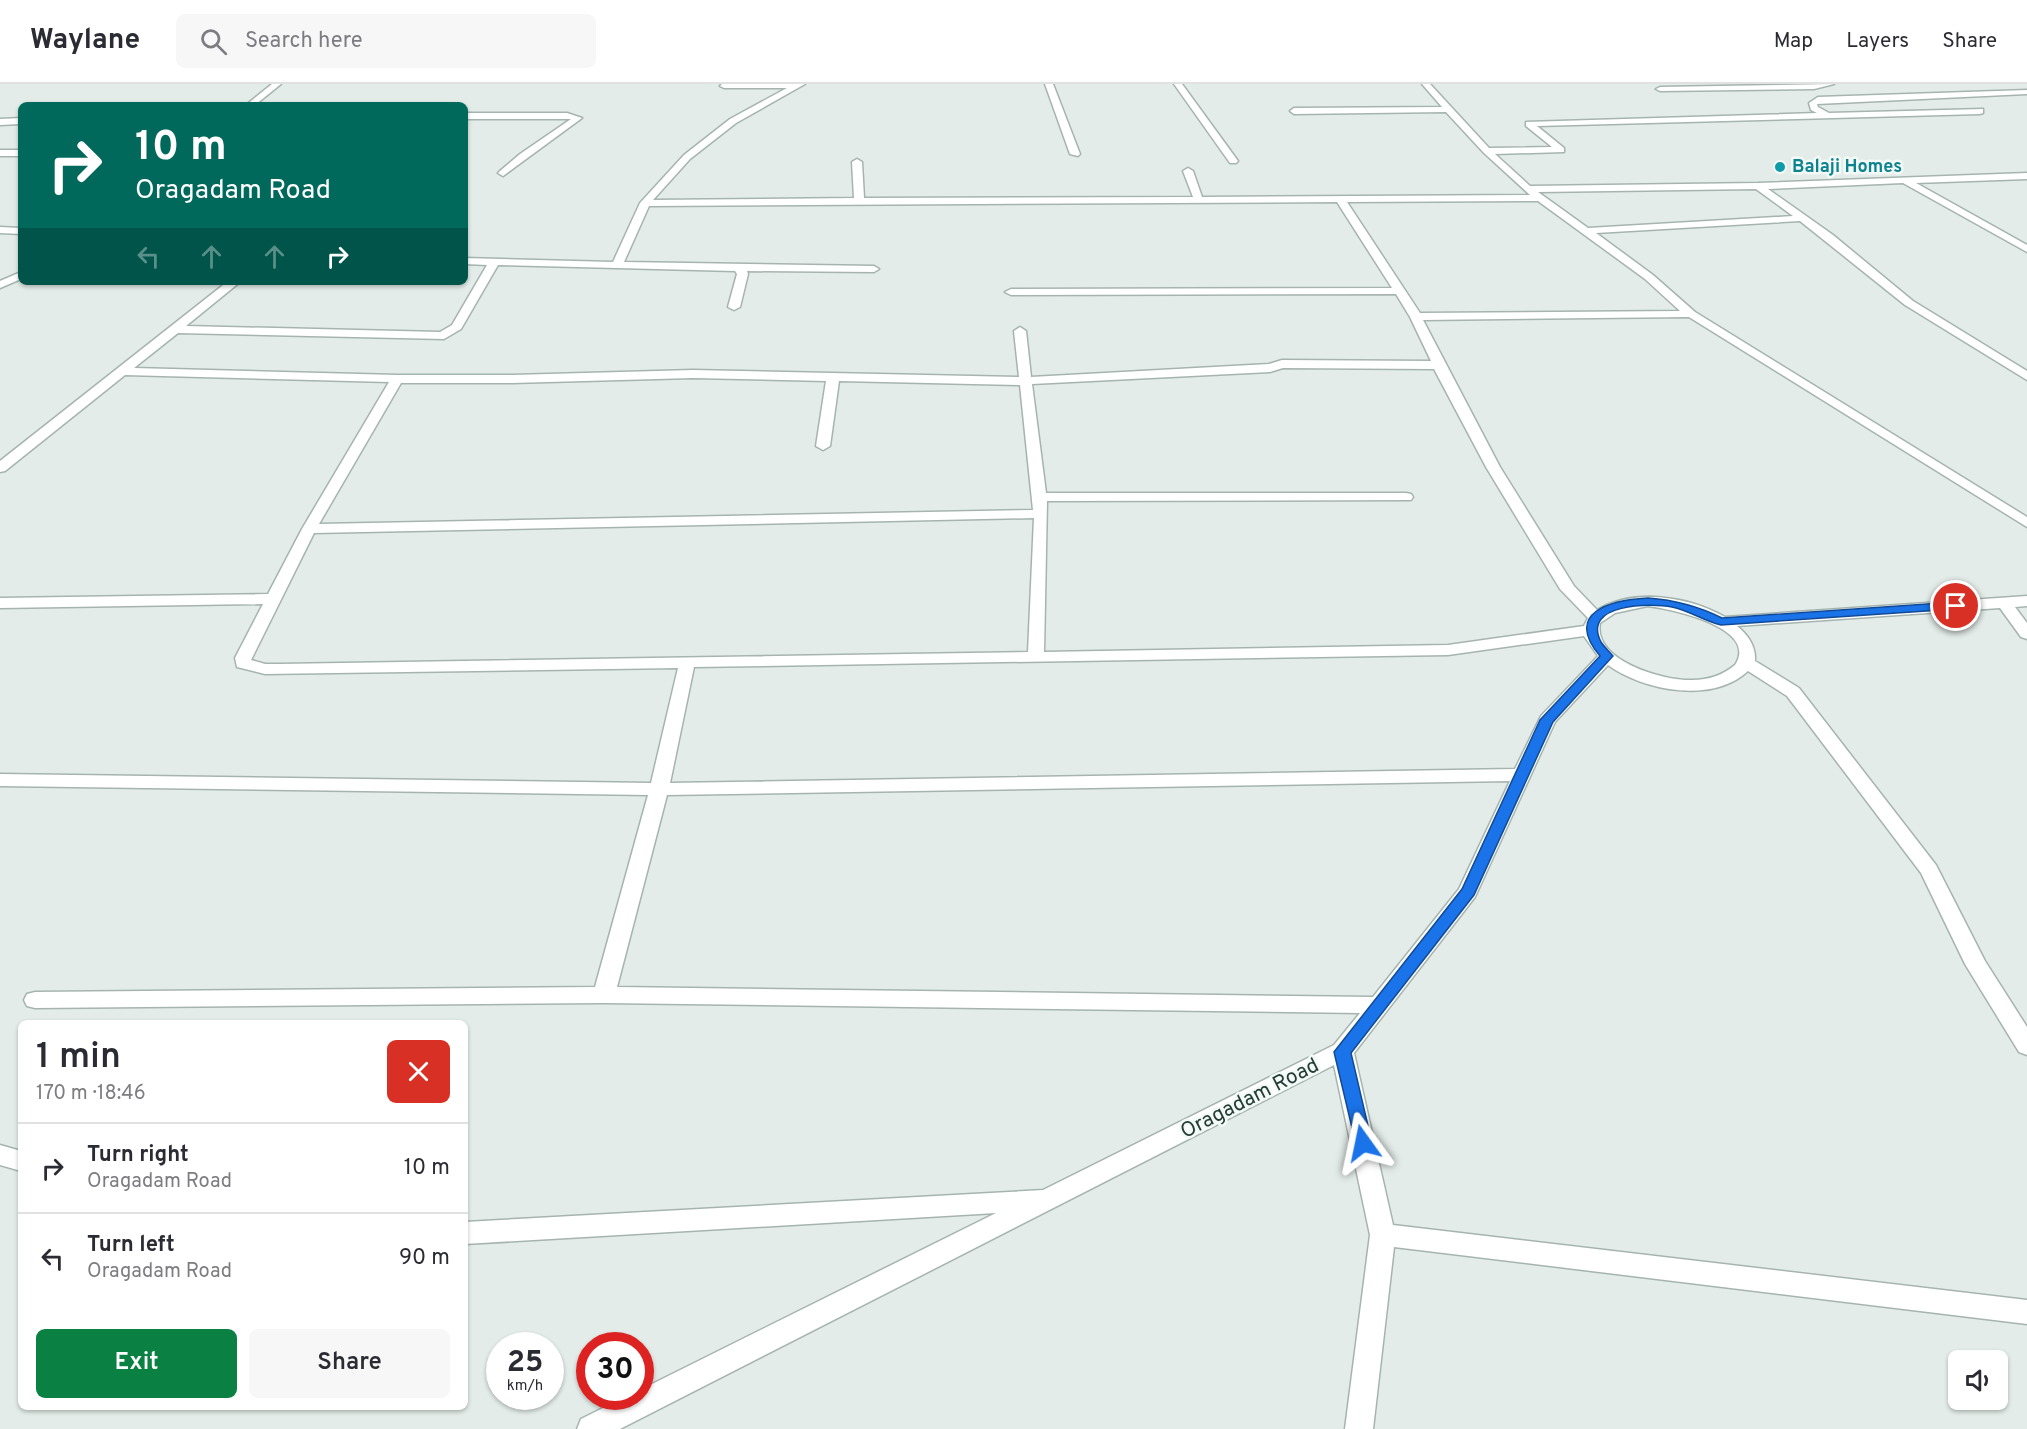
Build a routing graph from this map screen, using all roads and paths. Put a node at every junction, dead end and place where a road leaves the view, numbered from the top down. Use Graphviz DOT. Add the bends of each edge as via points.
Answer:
graph roads {
  1 [pos="277,84"];
  2 [pos="1049,84"];
  3 [pos="1178,84"];
  4 [pos="1426,84"];
  5 [pos="1830,84"];
  6 [pos="1974,84"];
  7 [pos="797,85"];
  8 [pos="724,86"];
  9 [pos="1660,89"];
  10 [pos="2027,92"];
  11 [pos="1997,93"];
  12 [pos="253,102"];
  13 [pos="1447,109"];
  14 [pos="1294,111"];
  15 [pos="1980,111"];
  16 [pos="468,116"];
  17 [pos="1828,116"];
  18 [pos="0,122"];
  19 [pos="18,122"];
  20 [pos="1486,152"];
  21 [pos="0,153"];
  22 [pos="18,153"];
  23 [pos="1075,154"];
  24 [pos="1233,161"];
  25 [pos="857,162"];
  26 [pos="1188,171"];
  27 [pos="503,173"];
  28 [pos="2027,176"];
  29 [pos="1904,180"];
  30 [pos="1758,186"];
  31 [pos="1528,189"];
  32 [pos="1541,198"];
  33 [pos="859,199"];
  34 [pos="1341,200"];
  35 [pos="1199,201"];
  36 [pos="645,203"];
  37 [pos="1803,218"];
  38 [pos="0,230"];
  39 [pos="18,231"];
  40 [pos="1585,231"];
  41 [pos="2027,249"];
  42 [pos="468,261"];
  43 [pos="495,261"];
  44 [pos="618,263"];
  45 [pos="738,268"];
  46 [pos="874,269"];
  47 [pos="18,276"];
  48 [pos="0,285"];
  49 [pos="230,285"];
  50 [pos="1398,291"];
  51 [pos="1011,292"];
  52 [pos="734,307"];
  53 [pos="1692,314"];
  54 [pos="1416,317"];
  55 [pos="175,329"];
  56 [pos="1020,331"];
  57 [pos="1439,365"];
  58 [pos="122,371"];
  59 [pos="2027,376"];
  60 [pos="833,377"];
  61 [pos="397,379"];
  62 [pos="1024,381"];
  63 [pos="823,446"];
  64 [pos="2,465"];
  65 [pos="1039,497"];
  66 [pos="1406,497"];
  67 [pos="1041,514"];
  68 [pos="2027,523"];
  69 [pos="309,529"];
  70 [pos="274,599"];
  71 [pos="2027,601"];
  72 [pos="2004,602"];
  73 [pos="0,603"];
  74 [pos="1721,622"];
  75 [pos="1594,624"];
  76 [pos="2027,634"];
  77 [pos="1607,656"];
  78 [pos="1036,657"];
  79 [pos="687,663"];
  80 [pos="1747,663"];
  81 [pos="1521,775"];
  82 [pos="0,780"];
  83 [pos="659,789"];
  84 [pos="604,995"];
  85 [pos="35,1000"];
  86 [pos="1378,1005"];
  87 [pos="2027,1046"];
  88 [pos="1342,1052"];
  89 [pos="0,1155"];
  90 [pos="18,1160"];
  91 [pos="1050,1200"];
  92 [pos="468,1233"];
  93 [pos="1383,1235"];
  94 [pos="2027,1312"];
  95 [pos="591,1429"];
  96 [pos="1359,1429"];
  1 -- 12 [label="street"];
  2 -- 23 [label="street"];
  3 -- 24 [label="street"];
  4 -- 13 [label="street"];
  5 -- 9 [label="street"];
  6 -- 11 [label="street"];
  7 -- 8 [label="street"];
  7 -- 36 [label="street" via="711,137"];
  10 -- 11 [label="street"];
  11 -- 17 [label="street" via="1813,103 1814,108"];
  13 -- 14 [label="street"];
  13 -- 20 [label="street"];
  15 -- 17 [label="street"];
  16 -- 27 [label="street" via="578,118"];
  17 -- 20 [label="street" via="1529,124 1561,150"];
  18 -- 19 [label="street"];
  20 -- 31 [label="street"];
  21 -- 22 [label="street"];
  25 -- 33 [label="street"];
  26 -- 35 [label="street"];
  28 -- 29 [label="street"];
  29 -- 30 [label="street"];
  29 -- 41 [label="street"];
  30 -- 31 [label="street"];
  30 -- 37 [label="street"];
  31 -- 32 [label="street"];
  32 -- 34 [label="street"];
  32 -- 40 [label="street"];
  33 -- 35 [label="street"];
  33 -- 36 [label="street"];
  34 -- 35 [label="street"];
  34 -- 50 [label="street"];
  36 -- 44 [label="street"];
  37 -- 40 [label="street"];
  37 -- 59 [label="street" via="1909,303"];
  38 -- 39 [label="street"];
  40 -- 53 [label="street"];
  42 -- 43 [label="street"];
  43 -- 44 [label="street"];
  43 -- 55 [label="street" via="456,327 440,336"];
  44 -- 45 [label="street"];
  45 -- 46 [label="street"];
  45 -- 52 [label="street" via="743,273"];
  47 -- 48 [label="street"];
  49 -- 55 [label="street"];
  50 -- 51 [label="street"];
  50 -- 54 [label="street"];
  53 -- 54 [label="street"];
  53 -- 68 [label="street"];
  54 -- 57 [label="street"];
  55 -- 58 [label="street"];
  56 -- 62 [label="street"];
  57 -- 62 [label="street" via="1282,364 1270,368"];
  57 -- 75 [label="street" via="1493,467"];
  58 -- 61 [label="street"];
  58 -- 64 [label="street"];
  60 -- 61 [label="street" via="693,374"];
  60 -- 62 [label="street"];
  60 -- 63 [label="street"];
  61 -- 69 [label="street"];
  62 -- 65 [label="street"];
  65 -- 66 [label="street"];
  65 -- 67 [label="street"];
  67 -- 69 [label="street"];
  67 -- 78 [label="street"];
  69 -- 70 [label="street"];
  70 -- 73 [label="street"];
  70 -- 79 [label="street" via="243,663 280,669"];
  71 -- 72 [label="street"];
  72 -- 74 [label="street"];
  72 -- 76 [label="street"];
  74 -- 75 [label="street" via="1698,611 1648,601 1607,609"];
  74 -- 80 [label="street" via="1737,634 1747,649"];
  75 -- 77 [label="street" via="1596,643"];
  75 -- 78 [label="street" via="1448,650"];
  77 -- 80 [label="street" via="1626,669 1675,684 1722,682 1738,674"];
  77 -- 81 [label="street, Oragadam Road" via="1547,720"];
  78 -- 79 [label="street"];
  79 -- 83 [label="street"];
  80 -- 87 [label="street" via="1793,692 1929,870 1976,964"];
  81 -- 83 [label="street"];
  81 -- 86 [label="street, Oragadam Road" via="1468,892"];
  82 -- 83 [label="street"];
  83 -- 84 [label="street"];
  84 -- 85 [label="street"];
  84 -- 86 [label="street"];
  86 -- 88 [label="street, Oragadam Road"];
  88 -- 91 [label="street, Oragadam Road"];
  88 -- 93 [label="street"];
  89 -- 90 [label="street"];
  91 -- 92 [label="street"];
  91 -- 95 [label="street, Oragadam Road"];
  93 -- 94 [label="street"];
  93 -- 96 [label="street"];
}
